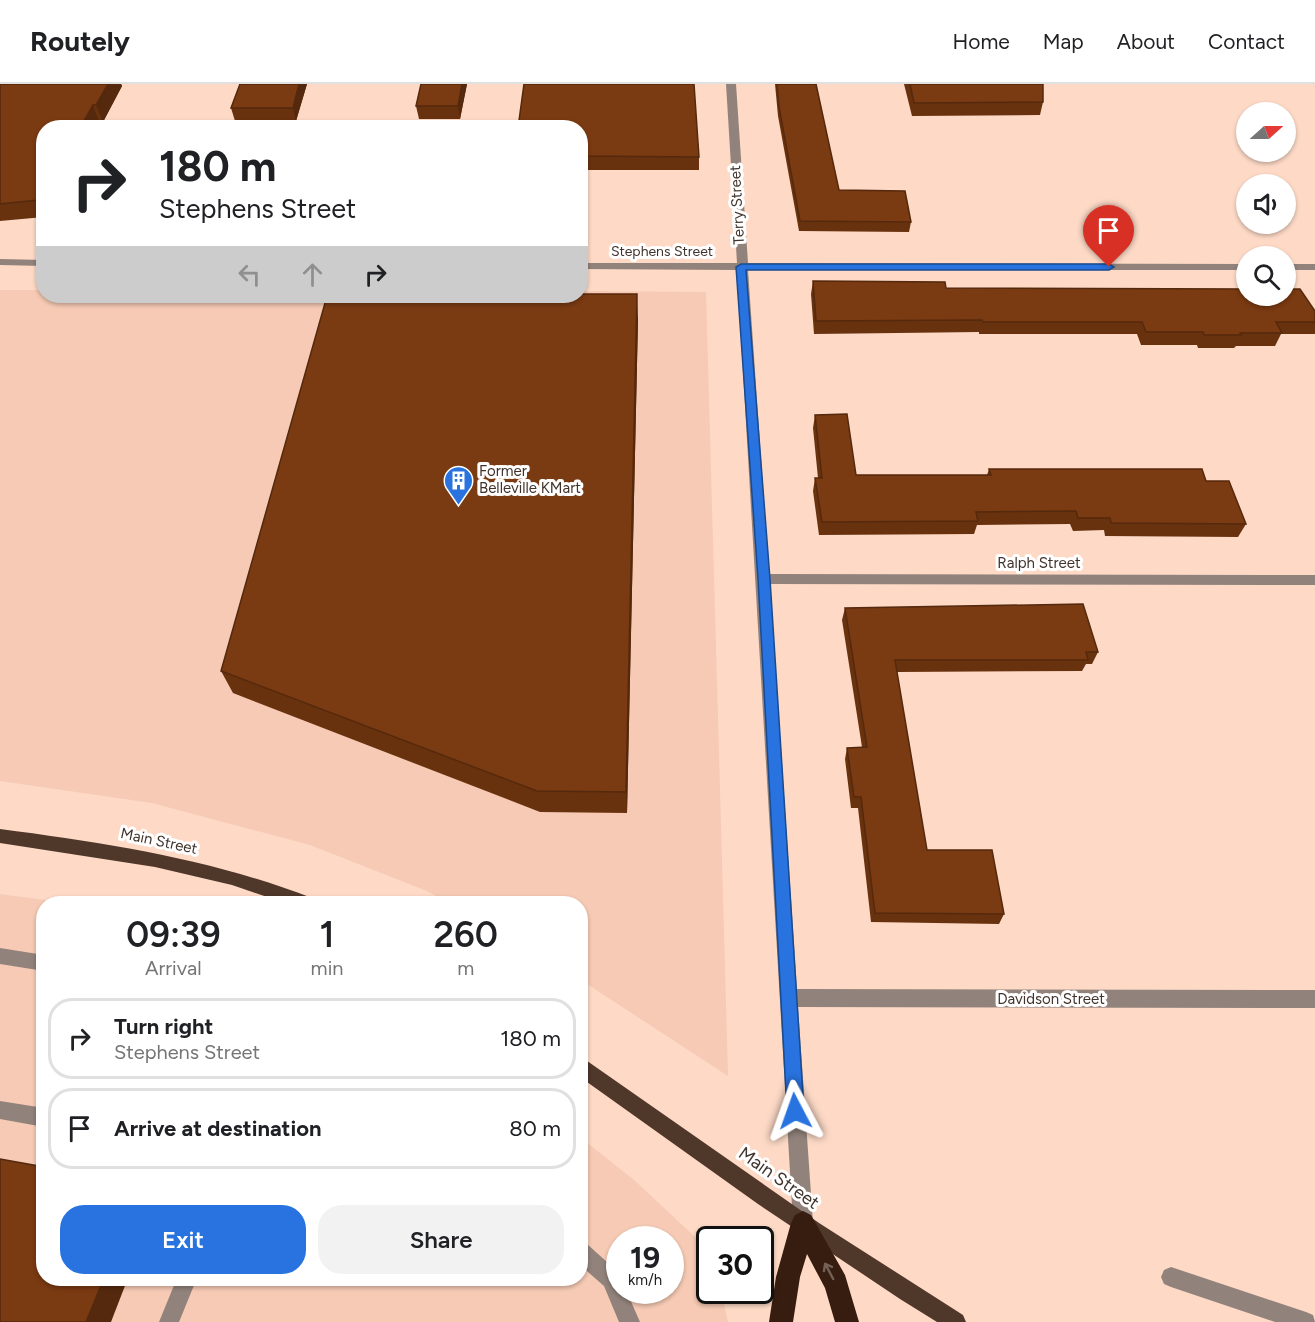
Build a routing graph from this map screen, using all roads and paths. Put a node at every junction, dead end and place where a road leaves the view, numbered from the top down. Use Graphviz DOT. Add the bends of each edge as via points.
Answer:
graph roads {
  1 [pos="731,84"];
  2 [pos="0,262"];
  3 [pos="36,262"];
  4 [pos="588,266"];
  5 [pos="741,267"];
  6 [pos="1236,267"];
  7 [pos="1296,267"];
  8 [pos="1315,267"];
  9 [pos="764,579"];
  10 [pos="1315,580"];
  11 [pos="0,836"];
  12 [pos="285,896"];
  13 [pos="0,956"];
  14 [pos="36,962"];
  15 [pos="788,998"];
  16 [pos="1315,999"];
  17 [pos="588,1071"];
  18 [pos="0,1110"];
  19 [pos="36,1117"];
  20 [pos="803,1223"];
  21 [pos="588,1258"];
  22 [pos="1171,1277"];
  23 [pos="184,1286"];
  24 [pos="170,1322"];
  25 [pos="630,1322"];
  26 [pos="781,1322"];
  27 [pos="847,1322"];
  28 [pos="956,1322"];
  29 [pos="1306,1322"];
  1 -- 5 [label="street, Terry Street"];
  2 -- 3 [label="street"];
  4 -- 5 [label="street, Stephens Street"];
  5 -- 6 [label="street, Stephens Street"];
  5 -- 9 [label="street, Terry Street"];
  7 -- 8 [label="street"];
  9 -- 10 [label="street, Ralph Street"];
  9 -- 15 [label="street, Terry Street"];
  11 -- 12 [label="main road, Main Street" via="106,850 218,873"];
  13 -- 14 [label="street"];
  15 -- 16 [label="street, Davidson Street"];
  15 -- 20 [label="street, Terry Street"];
  17 -- 20 [label="main road, Main Street"];
  18 -- 19 [label="street"];
  20 -- 26 [label="highway"];
  27 -- 20 [label="highway, one-way" via="836,1284"];
  20 -- 28 [label="main road, Main Street"];
  21 -- 25 [label="street" via="611,1279"];
  22 -- 29 [label="street"];
  23 -- 24 [label="street"];
}
